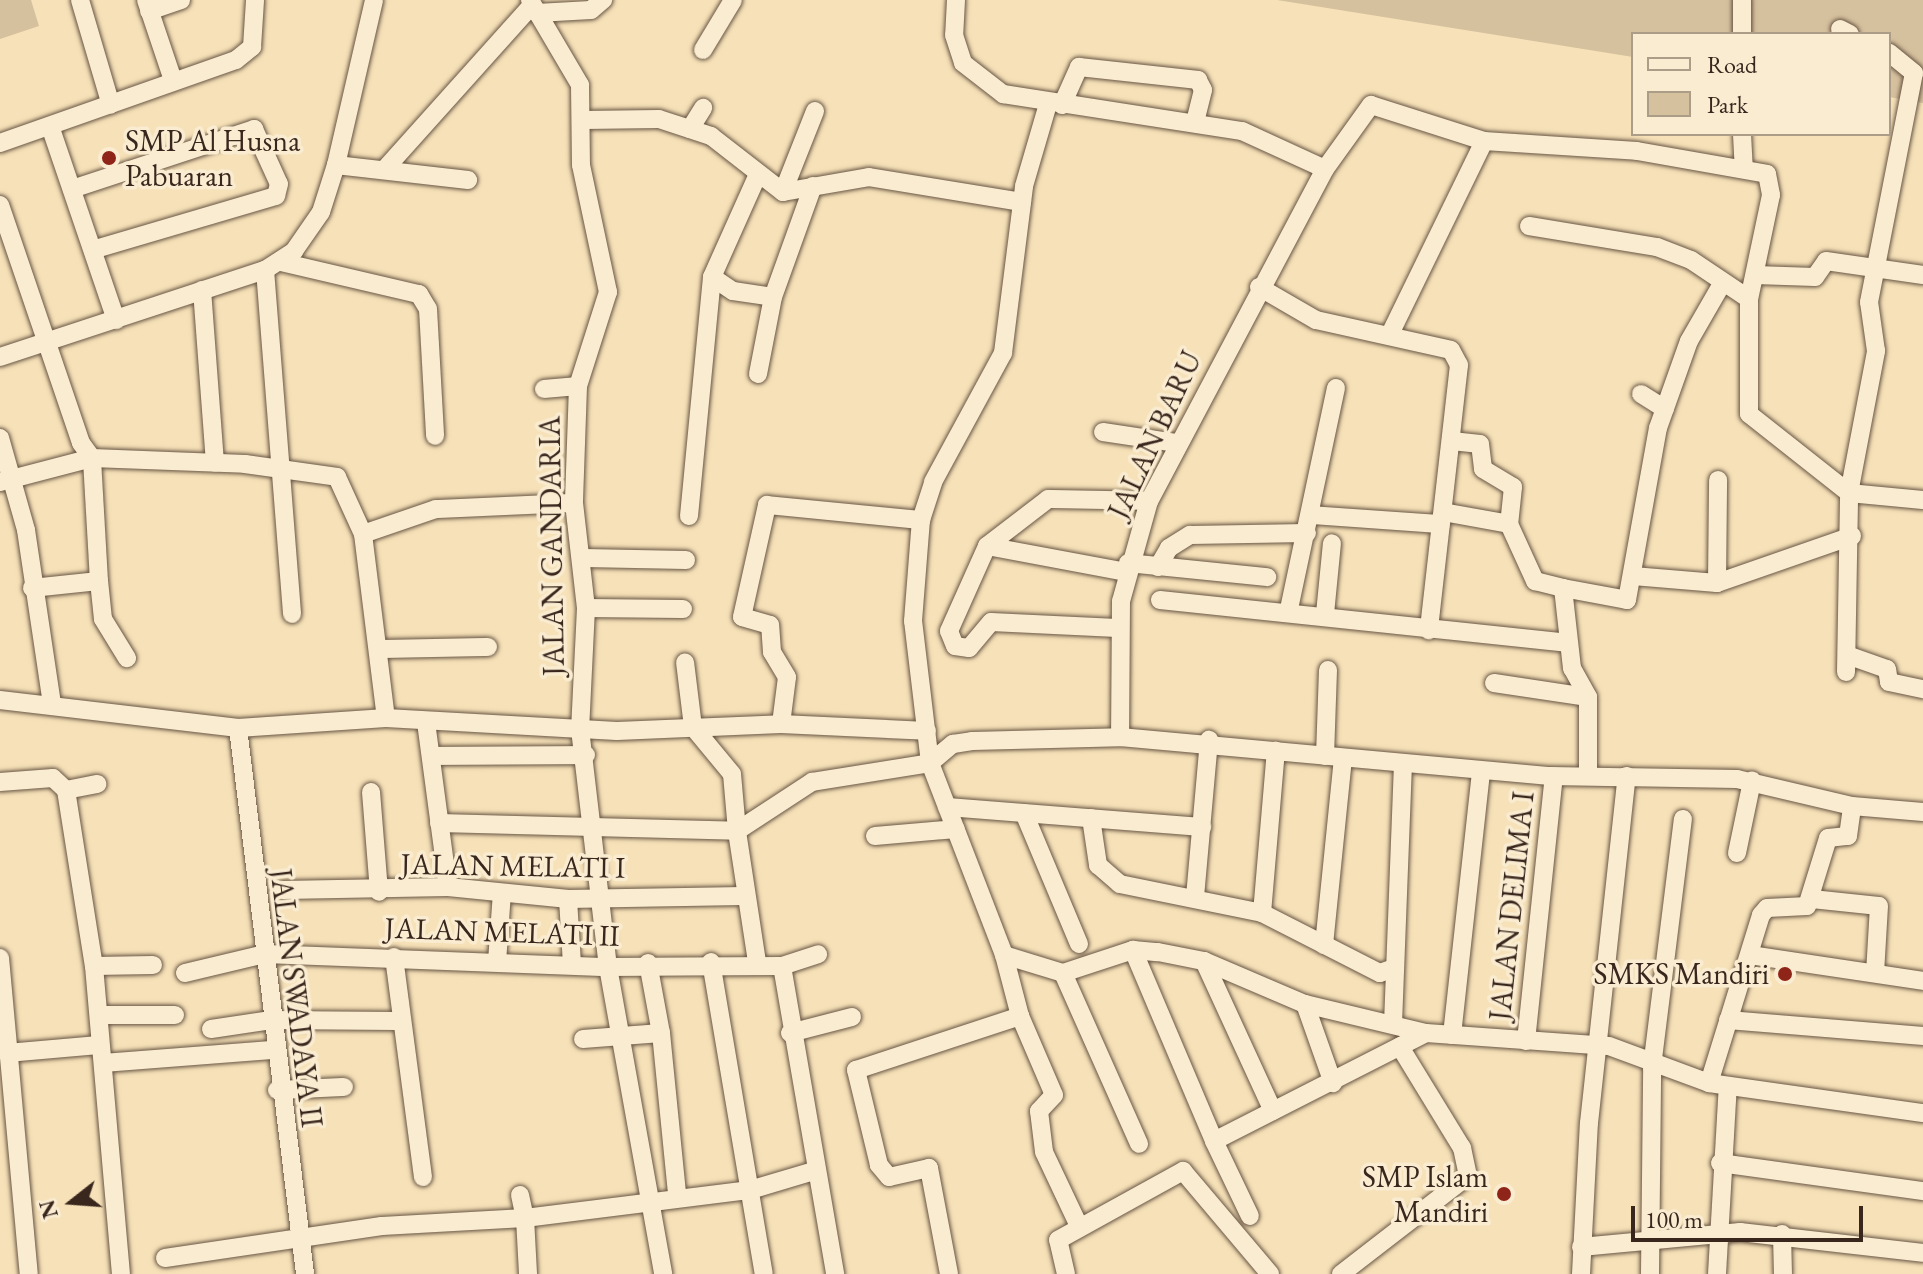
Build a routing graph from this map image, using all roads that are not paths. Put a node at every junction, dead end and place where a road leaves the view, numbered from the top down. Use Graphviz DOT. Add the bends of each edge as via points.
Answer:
graph roads {
  1 [pos="80,0"];
  2 [pos="181,0"];
  3 [pos="255,0"];
  4 [pos="374,0"];
  5 [pos="603,0"];
  6 [pos="733,0"];
  7 [pos="956,0"];
  8 [pos="1742,0"];
  9 [pos="148,6"];
  10 [pos="533,6"];
  11 [pos="1742,32"];
  12 [pos="703,50"];
  13 [pos="1891,55"];
  14 [pos="173,80"];
  15 [pos="1055,104"];
  16 [pos="111,105"];
  17 [pos="703,108"];
  18 [pos="815,111"];
  19 [pos="584,120"];
  20 [pos="1195,123"];
  21 [pos="50,126"];
  22 [pos="690,129"];
  23 [pos="1742,136"];
  24 [pos="1484,141"];
  25 [pos="0,143"];
  26 [pos="336,165"];
  27 [pos="1744,168"];
  28 [pos="1325,169"];
  29 [pos="384,170"];
  30 [pos="758,174"];
  31 [pos="468,180"];
  32 [pos="813,186"];
  33 [pos="72,189"];
  34 [pos="783,192"];
  35 [pos="1022,202"];
  36 [pos="0,205"];
  37 [pos="1529,226"];
  38 [pos="93,250"];
  39 [pos="273,266"];
  40 [pos="1875,271"];
  41 [pos="1755,275"];
  42 [pos="1923,275"];
  43 [pos="712,277"];
  44 [pos="1723,282"];
  45 [pos="1259,287"];
  46 [pos="202,290"];
  47 [pos="773,297"];
  48 [pos="1749,299"];
  49 [pos="116,320"];
  50 [pos="1391,332"];
  51 [pos="51,344"];
  52 [pos="0,357"];
  53 [pos="758,374"];
  54 [pos="578,386"];
  55 [pos="1336,388"];
  56 [pos="544,389"];
  57 [pos="1641,394"];
  58 [pos="1665,409"];
  59 [pos="1103,432"];
  60 [pos="435,436"];
  61 [pos="0,438"];
  62 [pos="1452,441"];
  63 [pos="1177,443"];
  64 [pos="92,458"];
  65 [pos="215,463"];
  66 [pos="275,467"];
  67 [pos="7,479"];
  68 [pos="1718,480"];
  69 [pos="1849,493"];
  70 [pos="1923,500"];
  71 [pos="1149,501"];
  72 [pos="574,503"];
  73 [pos="689,516"];
  74 [pos="1442,518"];
  75 [pos="921,520"];
  76 [pos="1309,524"];
  77 [pos="1509,524"];
  78 [pos="363,534"];
  79 [pos="1852,536"];
  80 [pos="1332,543"];
  81 [pos="987,546"];
  82 [pos="584,558"];
  83 [pos="686,560"];
  84 [pos="1158,567"];
  85 [pos="1127,568"];
  86 [pos="1633,576"];
  87 [pos="1267,577"];
  88 [pos="99,581"];
  89 [pos="1717,583"];
  90 [pos="32,588"];
  91 [pos="1563,588"];
  92 [pos="1160,600"];
  93 [pos="586,608"];
  94 [pos="683,609"];
  95 [pos="1289,609"];
  96 [pos="292,614"];
  97 [pos="1325,614"];
  98 [pos="1117,628"];
  99 [pos="1429,630"];
  100 [pos="1567,643"];
  101 [pos="488,647"];
  102 [pos="379,649"];
  103 [pos="127,658"];
  104 [pos="685,662"];
  105 [pos="1328,670"];
  106 [pos="1494,683"];
  107 [pos="1923,689"];
  108 [pos="1588,697"];
  109 [pos="0,700"];
  110 [pos="52,705"];
  111 [pos="386,718"];
  112 [pos="426,722"];
  113 [pos="781,724"];
  114 [pos="693,727"];
  115 [pos="238,728"];
  116 [pos="580,729"];
  117 [pos="927,731"];
  118 [pos="1120,737"];
  119 [pos="1209,740"];
  120 [pos="1276,751"];
  121 [pos="586,755"];
  122 [pos="434,756"];
  123 [pos="1334,757"];
  124 [pos="930,763"];
  125 [pos="1403,765"];
  126 [pos="1481,771"];
  127 [pos="1554,776"];
  128 [pos="1588,776"];
  129 [pos="1627,776"];
  130 [pos="1752,781"];
  131 [pos="0,782"];
  132 [pos="97,784"];
  133 [pos="66,790"];
  134 [pos="371,792"];
  135 [pos="1852,806"];
  136 [pos="947,807"];
  137 [pos="1923,812"];
  138 [pos="1024,813"];
  139 [pos="1091,818"];
  140 [pos="1683,819"];
  141 [pos="439,823"];
  142 [pos="1202,827"];
  143 [pos="593,828"];
  144 [pos="956,829"];
  145 [pos="737,831"];
  146 [pos="875,836"];
  147 [pos="1737,853"];
  148 [pos="448,887"];
  149 [pos="283,890"];
  150 [pos="379,892"];
  151 [pos="502,893"];
  152 [pos="743,896"];
  153 [pos="600,897"];
  154 [pos="1195,897"];
  155 [pos="568,899"];
  156 [pos="1812,899"];
  157 [pos="1262,913"];
  158 [pos="1079,944"];
  159 [pos="1324,945"];
  160 [pos="1133,950"];
  161 [pos="265,954"];
  162 [pos="818,954"];
  163 [pos="1004,955"];
  164 [pos="1750,955"];
  165 [pos="394,957"];
  166 [pos="0,958"];
  167 [pos="1204,961"];
  168 [pos="497,962"];
  169 [pos="711,962"];
  170 [pos="757,962"];
  171 [pos="648,963"];
  172 [pos="153,965"];
  173 [pos="572,965"];
  174 [pos="94,966"];
  175 [pos="782,966"];
  176 [pos="608,967"];
  177 [pos="1391,969"];
  178 [pos="185,973"];
  179 [pos="1063,973"];
  180 [pos="1875,973"];
  181 [pos="1923,981"];
  182 [pos="1,993"];
  183 [pos="1305,1004"];
  184 [pos="100,1015"];
  185 [pos="175,1015"];
  186 [pos="1020,1016"];
  187 [pos="852,1017"];
  188 [pos="271,1020"];
  189 [pos="1728,1020"];
  190 [pos="397,1021"];
  191 [pos="1393,1024"];
  192 [pos="211,1029"];
  193 [pos="2,1031"];
  194 [pos="661,1033"];
  195 [pos="790,1033"];
  196 [pos="1426,1033"];
  197 [pos="1452,1035"];
  198 [pos="1923,1036"];
  199 [pos="583,1039"];
  200 [pos="622,1040"];
  201 [pos="1526,1041"];
  202 [pos="1597,1045"];
  203 [pos="1400,1047"];
  204 [pos="272,1050"];
  205 [pos="7,1053"];
  206 [pos="101,1054"];
  207 [pos="1652,1067"];
  208 [pos="1333,1083"];
  209 [pos="1709,1083"];
  210 [pos="1728,1086"];
  211 [pos="344,1087"];
  212 [pos="277,1090"];
  213 [pos="1273,1111"];
  214 [pos="1923,1113"];
  215 [pos="1214,1141"];
  216 [pos="1139,1144"];
  217 [pos="1720,1163"];
  218 [pos="814,1171"];
  219 [pos="423,1177"];
  220 [pos="750,1190"];
  221 [pos="1923,1191"];
  222 [pos="677,1194"];
  223 [pos="520,1195"];
  224 [pos="652,1199"];
  225 [pos="1250,1216"];
  226 [pos="525,1218"];
  227 [pos="1078,1224"];
  228 [pos="1717,1234"];
  229 [pos="1782,1234"];
  230 [pos="302,1239"];
  231 [pos="1648,1242"];
  232 [pos="1581,1247"];
  233 [pos="1923,1253"];
  234 [pos="165,1258"];
  235 [pos="29,1274"];
  236 [pos="121,1274"];
  237 [pos="305,1274"];
  238 [pos="528,1274"];
  239 [pos="663,1274"];
  240 [pos="764,1274"];
  241 [pos="835,1274"];
  242 [pos="949,1274"];
  243 [pos="1066,1274"];
  244 [pos="1270,1274"];
  245 [pos="1341,1274"];
  246 [pos="1581,1274"];
  247 [pos="1650,1274"];
  248 [pos="1717,1274"];
  249 [pos="1783,1274"];
  1 -- 16 [label="street"];
  2 -- 9 [label="street"];
  3 -- 14 [label="street" via="257,30 246,54"];
  4 -- 26 [label="street"];
  5 -- 10 [label="street" via="591,10"];
  6 -- 12 [label="street"];
  7 -- 15 [label="street" via="956,45 974,76 1003,94"];
  8 -- 11 [label="street"];
  9 -- 14 [label="street"];
  10 -- 19 [label="street, JALAN GANDARIA" via="580,85"];
  10 -- 29 [label="street"];
  13 -- 40 [label="street" via="1914,73"];
  14 -- 16 [label="street"];
  15 -- 20 [label="street"];
  15 -- 20 [label="street" via="1079,67 1198,80 1203,90"];
  15 -- 35 [label="street"];
  16 -- 21 [label="street"];
  17 -- 22 [label="street"];
  18 -- 34 [label="street"];
  19 -- 22 [label="street" via="659,119"];
  19 -- 54 [label="street, JALAN GANDARIA" via="581,165 608,292"];
  20 -- 28 [label="street" via="1257,136"];
  21 -- 25 [label="street"];
  21 -- 33 [label="street"];
  22 -- 30 [label="street" via="741,154"];
  23 -- 27 [label="street"];
  24 -- 27 [label="street" via="1637,151"];
  24 -- 28 [label="street, JALAN BARU" via="1371,105"];
  24 -- 50 [label="street"];
  26 -- 29 [label="street"];
  26 -- 39 [label="street" via="309,235"];
  27 -- 41 [label="street" via="1771,181"];
  28 -- 45 [label="street, JALAN BARU"];
  29 -- 31 [label="street"];
  30 -- 34 [label="street"];
  30 -- 43 [label="street"];
  32 -- 34 [label="street"];
  32 -- 35 [label="street" via="869,177"];
  32 -- 47 [label="street"];
  33 -- 38 [label="street"];
  33 -- 38 [label="street" via="254,129 279,184 276,196"];
  35 -- 75 [label="street" via="1003,353 933,482"];
  36 -- 51 [label="street"];
  37 -- 44 [label="street" via="1644,243 1691,260"];
  38 -- 49 [label="street"];
  39 -- 46 [label="street"];
  39 -- 60 [label="street" via="419,294 428,309"];
  39 -- 66 [label="street"];
  40 -- 41 [label="street" via="1826,261 1815,277"];
  40 -- 42 [label="street"];
  40 -- 69 [label="street" via="1869,302 1874,373"];
  41 -- 48 [label="street"];
  43 -- 47 [label="street" via="733,291"];
  43 -- 73 [label="street"];
  44 -- 48 [label="street"];
  44 -- 58 [label="street" via="1689,341"];
  45 -- 50 [label="street" via="1316,320"];
  45 -- 63 [label="street, JALAN BARU"];
  46 -- 49 [label="street"];
  46 -- 65 [label="street"];
  47 -- 53 [label="street"];
  48 -- 69 [label="street" via="1749,414"];
  49 -- 51 [label="street"];
  50 -- 62 [label="street" via="1451,350 1459,365"];
  51 -- 52 [label="street"];
  51 -- 64 [label="street" via="81,443"];
  54 -- 56 [label="street"];
  54 -- 72 [label="street, JALAN GANDARIA"];
  55 -- 76 [label="street"];
  57 -- 58 [label="street"];
  58 -- 86 [label="street" via="1644,477"];
  59 -- 63 [label="street"];
  61 -- 67 [label="street"];
  62 -- 74 [label="street"];
  62 -- 77 [label="street" via="1480,444 1483,469 1513,487"];
  63 -- 71 [label="street, JALAN BARU"];
  64 -- 65 [label="street"];
  64 -- 67 [label="street"];
  64 -- 88 [label="street"];
  65 -- 66 [label="street"];
  66 -- 78 [label="street" via="337,477"];
  66 -- 96 [label="street"];
  67 -- 90 [label="street"];
  68 -- 89 [label="street"];
  69 -- 70 [label="street"];
  69 -- 79 [label="street"];
  71 -- 81 [label="street" via="1058,495"];
  71 -- 85 [label="street, JALAN BARU"];
  72 -- 78 [label="street" via="436,509"];
  72 -- 82 [label="street, JALAN GANDARIA"];
  74 -- 76 [label="street"];
  74 -- 77 [label="street"];
  74 -- 99 [label="street"];
  75 -- 113 [label="street" via="767,505 742,617 770,625 772,652 787,677"];
  75 -- 117 [label="street" via="913,621"];
  76 -- 84 [label="street" via="1190,535 1169,548"];
  76 -- 95 [label="street"];
  77 -- 91 [label="street" via="1535,581"];
  78 -- 102 [label="street"];
  79 -- 89 [label="street"];
  79 -- 107 [label="street" via="1846,664 1887,669 1889,682"];
  80 -- 97 [label="street"];
  81 -- 85 [label="street"];
  81 -- 98 [label="street" via="949,631 955,646 969,648 991,622"];
  82 -- 83 [label="street"];
  82 -- 93 [label="street, JALAN GANDARIA"];
  84 -- 85 [label="street"];
  84 -- 87 [label="street"];
  85 -- 98 [label="street, JALAN BARU"];
  86 -- 89 [label="street"];
  86 -- 91 [label="street" via="1627,600"];
  88 -- 90 [label="street"];
  88 -- 103 [label="street" via="103,619"];
  90 -- 110 [label="street"];
  91 -- 100 [label="street"];
  92 -- 95 [label="street"];
  93 -- 94 [label="street"];
  93 -- 116 [label="street, JALAN GANDARIA"];
  95 -- 97 [label="street"];
  97 -- 99 [label="street"];
  98 -- 118 [label="street, JALAN BARU"];
  99 -- 100 [label="street"];
  100 -- 108 [label="street"];
  101 -- 102 [label="street"];
  102 -- 111 [label="street"];
  104 -- 114 [label="street"];
  105 -- 123 [label="street"];
  106 -- 108 [label="street"];
  108 -- 128 [label="street"];
  109 -- 110 [label="street"];
  110 -- 115 [label="street"];
  111 -- 112 [label="street"];
  111 -- 115 [label="street"];
  112 -- 116 [label="street"];
  112 -- 122 [label="street"];
  113 -- 114 [label="street"];
  113 -- 117 [label="street"];
  114 -- 116 [label="street"];
  114 -- 145 [label="street" via="710,754 727,762"];
  115 -- 161 [label="street, JALAN SWADAYA II"];
  116 -- 121 [label="street, JALAN GANDARIA"];
  117 -- 124 [label="street"];
  118 -- 119 [label="street"];
  118 -- 124 [label="street" via="972,741 953,744"];
  119 -- 120 [label="street"];
  119 -- 142 [label="street"];
  120 -- 123 [label="street"];
  120 -- 157 [label="street"];
  121 -- 122 [label="street"];
  121 -- 143 [label="street, JALAN GANDARIA"];
  122 -- 141 [label="street"];
  123 -- 125 [label="street"];
  123 -- 159 [label="street"];
  124 -- 136 [label="street"];
  124 -- 145 [label="street" via="812,782"];
  125 -- 126 [label="street"];
  125 -- 177 [label="street"];
  126 -- 127 [label="street"];
  126 -- 197 [label="street"];
  127 -- 128 [label="street"];
  127 -- 201 [label="street, JALAN DELIMA I"];
  128 -- 129 [label="street"];
  129 -- 130 [label="street"];
  129 -- 202 [label="street"];
  130 -- 135 [label="street"];
  130 -- 147 [label="street"];
  131 -- 133 [label="street" via="53,778"];
  132 -- 133 [label="street"];
  133 -- 174 [label="street"];
  134 -- 150 [label="street"];
  135 -- 137 [label="street"];
  135 -- 156 [label="street" via="1848,836 1828,838"];
  136 -- 138 [label="street"];
  136 -- 144 [label="street"];
  138 -- 139 [label="street"];
  138 -- 158 [label="street"];
  139 -- 142 [label="street"];
  139 -- 154 [label="street" via="1090,844 1105,876"];
  140 -- 207 [label="street"];
  141 -- 143 [label="street"];
  141 -- 148 [label="street"];
  142 -- 154 [label="street"];
  143 -- 145 [label="street"];
  143 -- 153 [label="street, JALAN GANDARIA"];
  144 -- 146 [label="street"];
  144 -- 163 [label="street"];
  145 -- 152 [label="street"];
  148 -- 150 [label="street, JALAN MELATI I"];
  148 -- 151 [label="street, JALAN MELATI I"];
  149 -- 150 [label="street, JALAN MELATI I"];
  151 -- 155 [label="street, JALAN MELATI I"];
  151 -- 168 [label="street"];
  152 -- 153 [label="street, JALAN MELATI I"];
  152 -- 170 [label="street"];
  153 -- 155 [label="street, JALAN MELATI I"];
  153 -- 176 [label="street, JALAN GANDARIA"];
  154 -- 157 [label="street"];
  155 -- 173 [label="street"];
  156 -- 164 [label="street" via="1797,910 1764,910"];
  156 -- 180 [label="street" via="1879,906"];
  157 -- 159 [label="street"];
  159 -- 177 [label="street" via="1380,973"];
  160 -- 167 [label="street"];
  160 -- 179 [label="street"];
  160 -- 215 [label="street"];
  161 -- 165 [label="street, JALAN MELATI II"];
  161 -- 178 [label="street, JALAN MELATI II"];
  161 -- 188 [label="street, JALAN SWADAYA II"];
  162 -- 175 [label="street, JALAN MELATI II"];
  163 -- 179 [label="street"];
  163 -- 186 [label="street"];
  164 -- 180 [label="street"];
  164 -- 189 [label="street"];
  165 -- 168 [label="street, JALAN MELATI II"];
  165 -- 190 [label="street"];
  166 -- 182 [label="street"];
  167 -- 183 [label="street"];
  167 -- 213 [label="street"];
  168 -- 173 [label="street, JALAN MELATI II"];
  169 -- 170 [label="street, JALAN MELATI II"];
  169 -- 171 [label="street, JALAN MELATI II"];
  169 -- 220 [label="street"];
  170 -- 175 [label="street, JALAN MELATI II"];
  171 -- 176 [label="street, JALAN MELATI II"];
  171 -- 194 [label="street"];
  172 -- 174 [label="street"];
  173 -- 176 [label="street, JALAN MELATI II"];
  174 -- 184 [label="street"];
  175 -- 195 [label="street"];
  176 -- 200 [label="street, JALAN GANDARIA"];
  177 -- 191 [label="street"];
  179 -- 216 [label="street"];
  180 -- 181 [label="street"];
  182 -- 193 [label="street"];
  183 -- 191 [label="street"];
  183 -- 208 [label="street"];
  184 -- 185 [label="street"];
  184 -- 206 [label="street"];
  186 -- 227 [label="street" via="1054,1095 1039,1111 1044,1152"];
  186 -- 242 [label="street" via="856,1070 879,1165 889,1177 929,1168"];
  187 -- 195 [label="street"];
  188 -- 190 [label="street"];
  188 -- 192 [label="street"];
  188 -- 204 [label="street, JALAN SWADAYA II"];
  189 -- 198 [label="street"];
  189 -- 209 [label="street"];
  190 -- 219 [label="street"];
  191 -- 196 [label="street"];
  193 -- 205 [label="street"];
  194 -- 200 [label="street"];
  194 -- 222 [label="street"];
  195 -- 218 [label="street"];
  196 -- 197 [label="street"];
  196 -- 203 [label="street"];
  197 -- 201 [label="street"];
  199 -- 200 [label="street"];
  200 -- 224 [label="street, JALAN GANDARIA"];
  201 -- 202 [label="street"];
  202 -- 207 [label="street" via="1639,1053"];
  202 -- 232 [label="street"];
  203 -- 208 [label="street"];
  203 -- 245 [label="street" via="1462,1148 1468,1176"];
  204 -- 206 [label="street"];
  204 -- 212 [label="street, JALAN SWADAYA II"];
  205 -- 206 [label="street"];
  205 -- 235 [label="street"];
  206 -- 236 [label="street"];
  207 -- 209 [label="street"];
  207 -- 231 [label="street"];
  208 -- 213 [label="street"];
  209 -- 210 [label="street"];
  210 -- 214 [label="street"];
  210 -- 217 [label="street"];
  211 -- 212 [label="street"];
  212 -- 230 [label="street, JALAN SWADAYA II"];
  213 -- 215 [label="street"];
  215 -- 225 [label="street"];
  217 -- 221 [label="street"];
  217 -- 228 [label="street"];
  218 -- 220 [label="street"];
  218 -- 241 [label="street"];
  220 -- 222 [label="street"];
  220 -- 240 [label="street"];
  222 -- 224 [label="street"];
  223 -- 226 [label="street"];
  224 -- 226 [label="street"];
  224 -- 239 [label="street, JALAN GANDARIA"];
  226 -- 230 [label="street"];
  226 -- 238 [label="street"];
  227 -- 243 [label="street" via="1058,1240"];
  227 -- 244 [label="street" via="1183,1171"];
  228 -- 229 [label="street"];
  228 -- 231 [label="street"];
  228 -- 248 [label="street"];
  229 -- 233 [label="street"];
  229 -- 249 [label="street"];
  230 -- 234 [label="street"];
  230 -- 237 [label="street, JALAN SWADAYA II"];
  231 -- 232 [label="street"];
  231 -- 247 [label="street"];
  232 -- 246 [label="street"];
}
